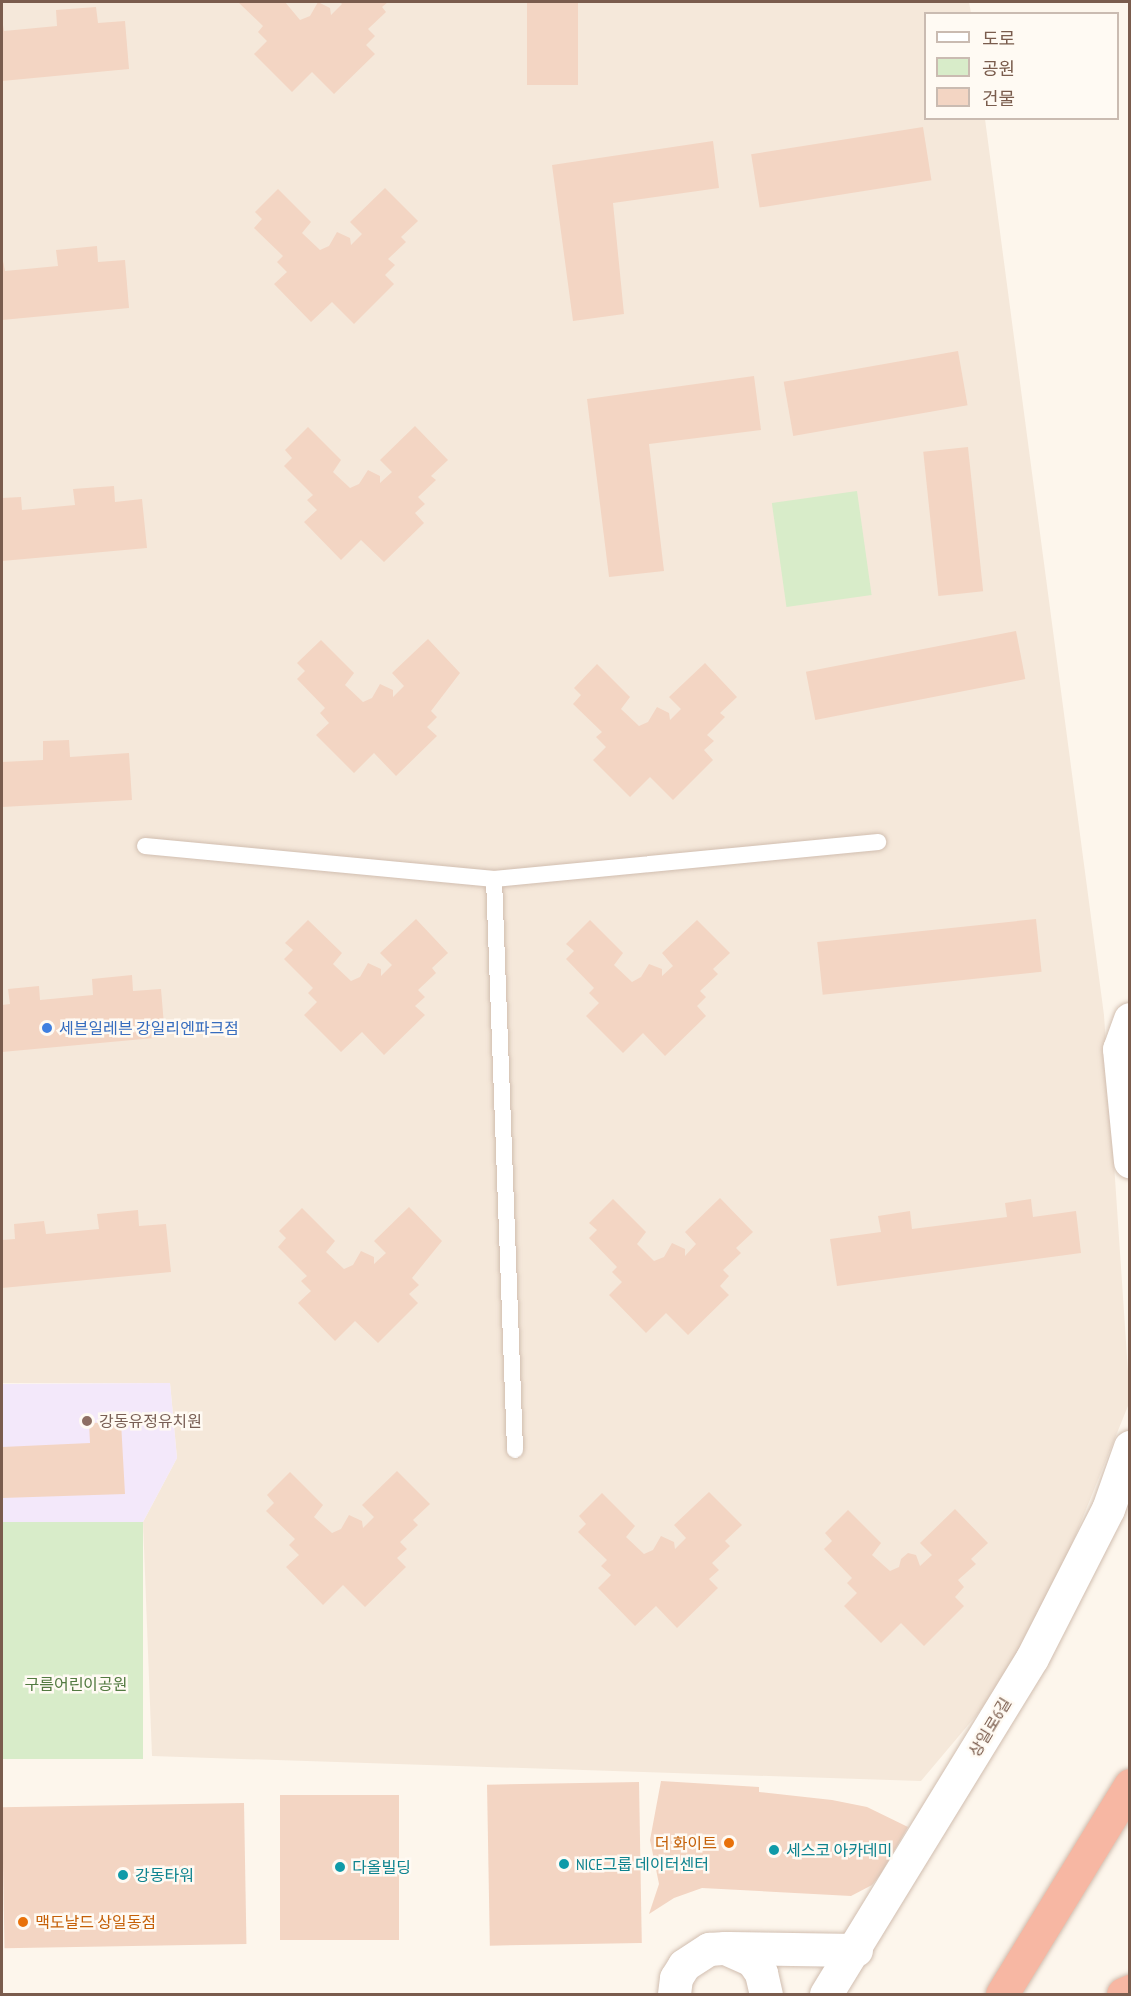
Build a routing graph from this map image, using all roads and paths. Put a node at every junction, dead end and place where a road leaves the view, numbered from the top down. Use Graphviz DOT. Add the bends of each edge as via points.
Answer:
graph roads {
  1 [pos="878,842"];
  2 [pos="145,846"];
  3 [pos="494,879"];
  4 [pos="1130,1019"];
  5 [pos="1130,1161"];
  6 [pos="1130,1447"];
  7 [pos="515,1450"];
  8 [pos="1119,1509"];
  9 [pos="1130,1785"];
  10 [pos="725,1948"];
  11 [pos="856,1950"];
  12 [pos="1130,1991"];
  13 [pos="674,1995"];
  14 [pos="766,1995"];
  15 [pos="826,1995"];
  16 [pos="1002,1995"];
  17 [pos="1123,1995"];
  1 -- 3 [label="lane"];
  2 -- 3 [label="lane"];
  3 -- 7 [label="lane"];
  4 -- 5 [label="street" via="1119,1049"];
  6 -- 8 [label="street, 상일로6길"];
  8 -- 11 [label="street, 상일로6길"];
  9 -- 16 [label="highway"];
  10 -- 11 [label="street"];
  10 -- 13 [label="street" via="695,1954 676,1978"];
  10 -- 14 [label="street" via="752,1960 761,1973"];
  11 -- 15 [label="street, 상일로6길"];
  12 -- 17 [label="highway"];
}
